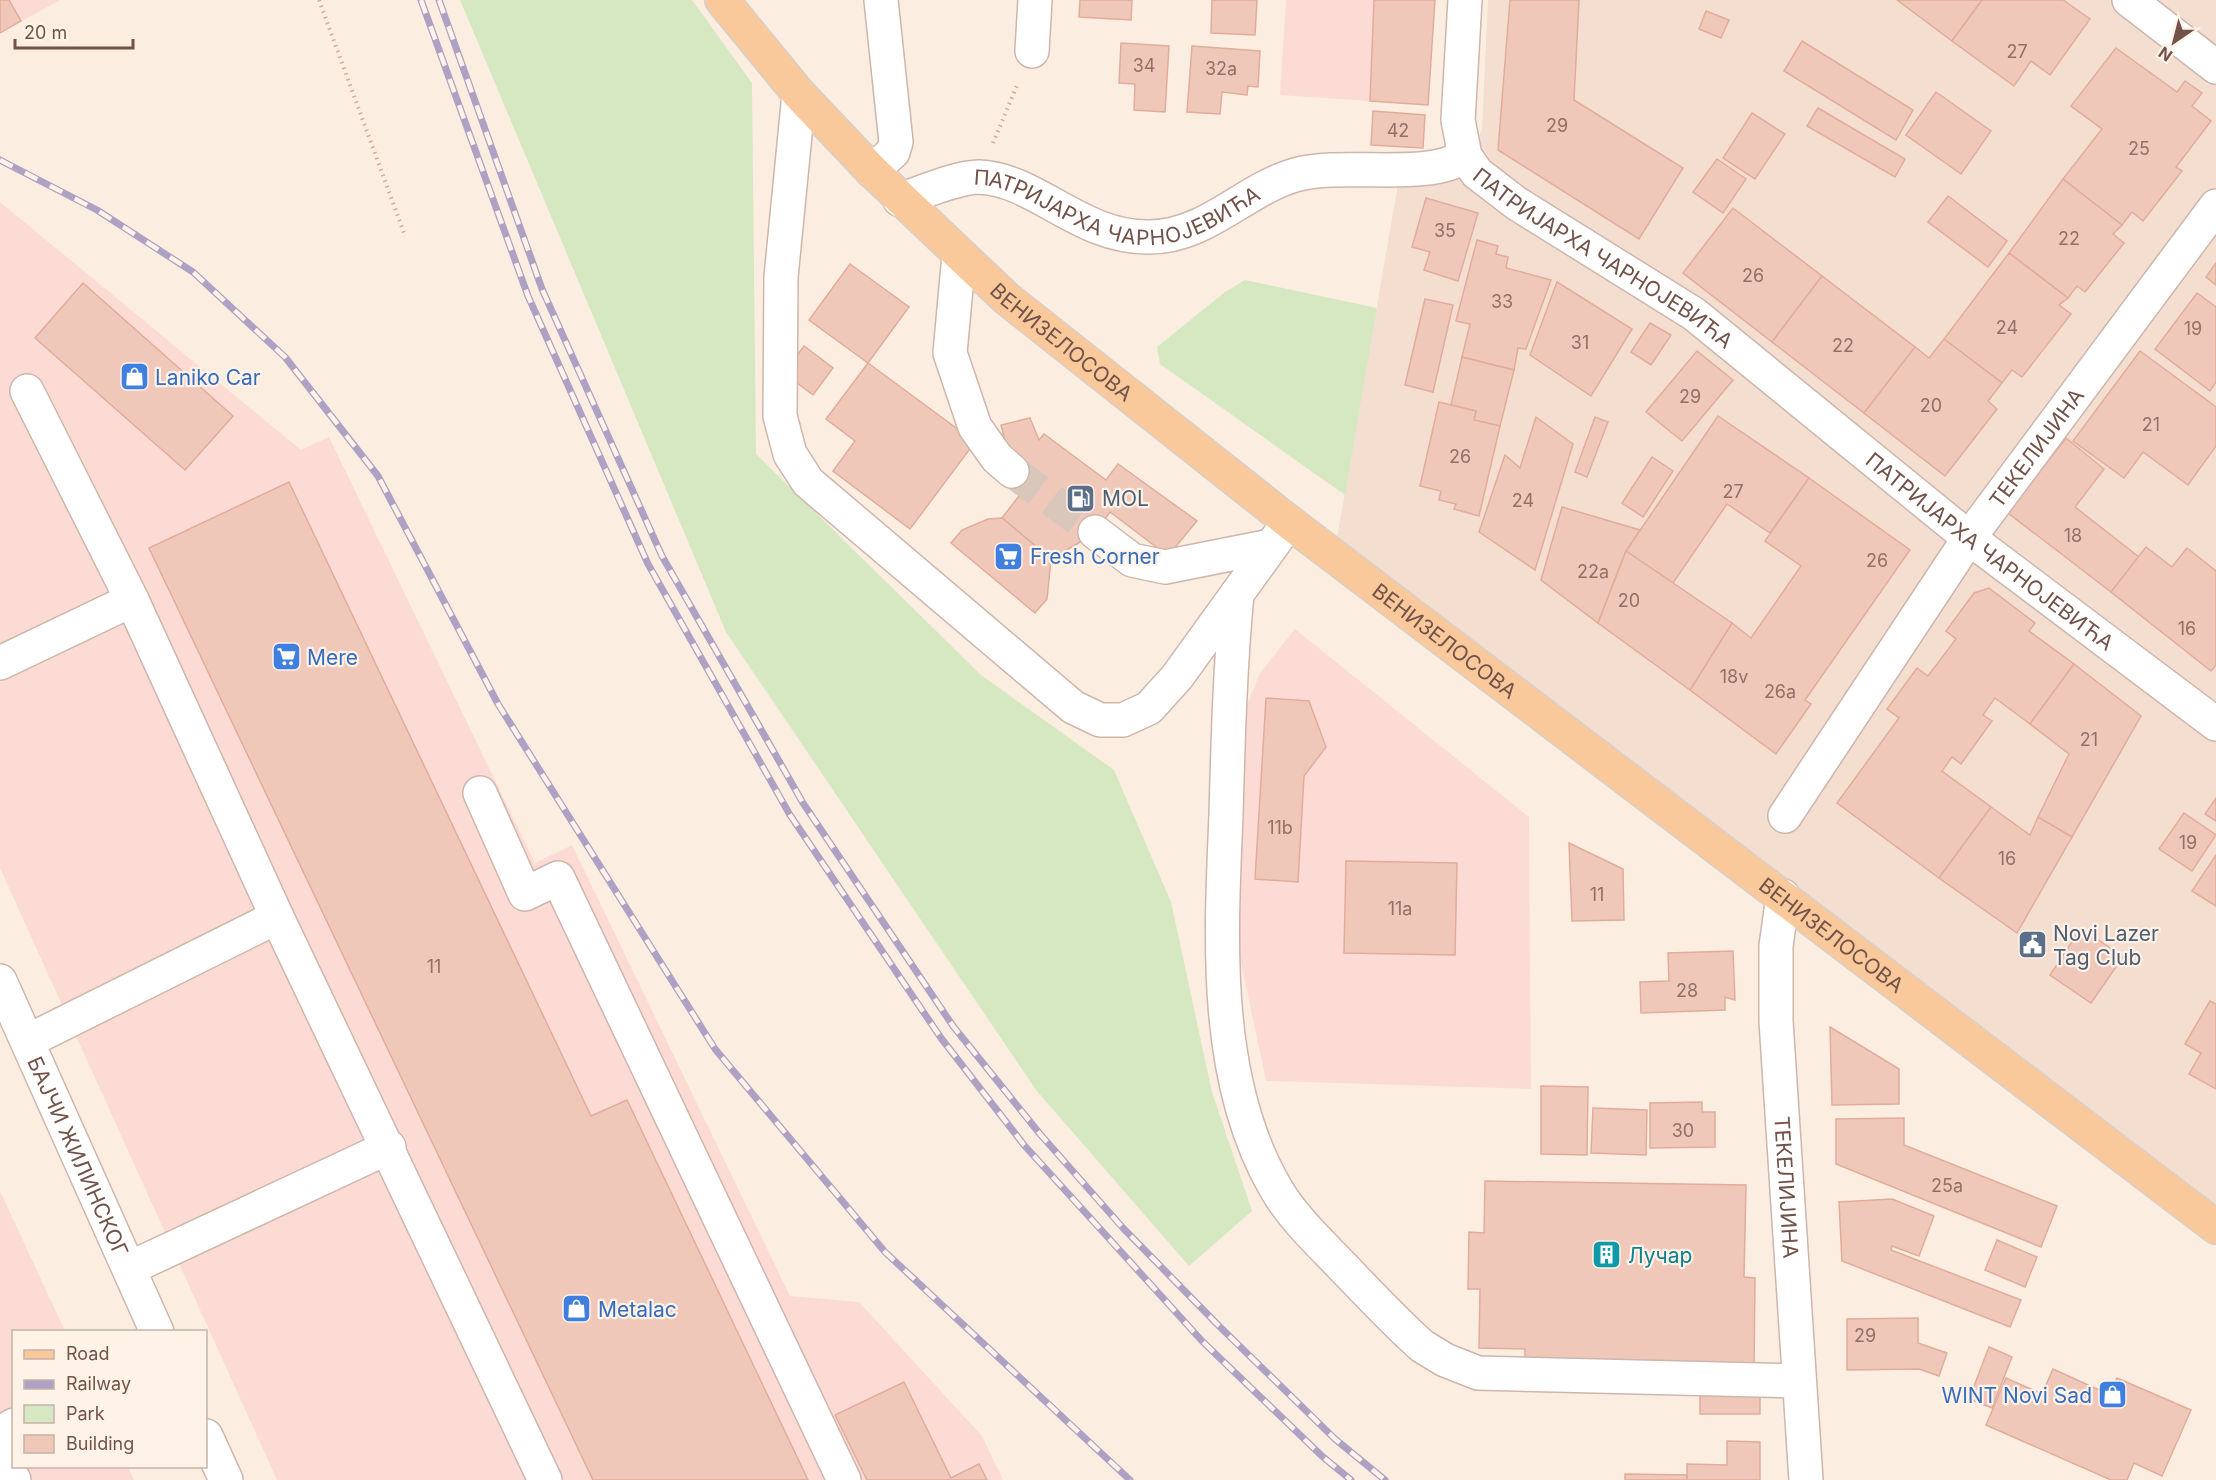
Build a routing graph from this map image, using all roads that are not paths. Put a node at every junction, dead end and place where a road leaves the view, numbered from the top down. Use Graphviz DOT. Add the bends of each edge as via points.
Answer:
graph roads {
  1 [pos="722,0"];
  2 [pos="881,0"];
  3 [pos="1035,0"];
  4 [pos="1465,0"];
  5 [pos="2129,0"];
  6 [pos="1032,51"];
  7 [pos="2216,67"];
  8 [pos="799,94"];
  9 [pos="1465,156"];
  10 [pos="872,171"];
  11 [pos="900,200"];
  12 [pos="2216,206"];
  13 [pos="959,255"];
  14 [pos="27,392"];
  15 [pos="1012,471"];
  16 [pos="1095,532"];
  17 [pos="1280,534"];
  18 [pos="1969,538"];
  19 [pos="1237,594"];
  20 [pos="132,600"];
  21 [pos="0,663"];
  22 [pos="2216,724"];
  23 [pos="480,793"];
  24 [pos="1785,816"];
  25 [pos="1783,896"];
  26 [pos="278,917"];
  27 [pos="0,981"];
  28 [pos="28,1041"];
  29 [pos="389,1148"];
  30 [pos="2216,1227"];
  31 [pos="130,1268"];
  32 [pos="156,1330"];
  33 [pos="1799,1381"];
  34 [pos="207,1438"];
  35 [pos="0,1454"];
  36 [pos="14,1480"];
  37 [pos="226,1480"];
  38 [pos="545,1480"];
  39 [pos="844,1480"];
  40 [pos="1806,1480"];
  1 -- 8 [label="main road, ВЕНИЗЕЛОСОВА"];
  2 -- 10 [label="street" via="896,142 893,152"];
  3 -- 6 [label="street"];
  4 -- 9 [label="street" via="1458,120"];
  5 -- 7 [label="street"];
  8 -- 10 [label="main road, ВЕНИЗЕЛОСОВА"];
  8 -- 19 [label="street" via="781,277 780,416 790,454 808,482 1073,707 1100,720 1123,720 1149,708 1177,677"];
  9 -- 11 [label="street, ПАТРИЈАРХА ЧАРНОЈЕВИЋА" via="1441,168 1332,170 1295,175 1265,187 1204,223 1151,237 1099,229 1022,190 978,177"];
  9 -- 18 [label="street, ПАТРИЈАРХА ЧАРНОЈЕВИЋА" via="1494,189 1694,314"];
  10 -- 11 [label="main road, ВЕНИЗЕЛОСОВА"];
  11 -- 13 [label="main road, ВЕНИЗЕЛОСОВА"];
  12 -- 18 [label="street, ТЕКЕЛИЈИНА"];
  13 -- 15 [label="street" via="950,353 975,427 997,458"];
  13 -- 17 [label="main road, ВЕНИЗЕЛОСОВА"];
  14 -- 20 [label="street"];
  16 -- 17 [label="street" via="1132,560 1165,567"];
  17 -- 19 [label="street"];
  17 -- 25 [label="main road, ВЕНИЗЕЛОСОВА"];
  18 -- 22 [label="street, ПАТРИЈАРХА ЧАРНОЈЕВИЋА"];
  18 -- 24 [label="street, ТЕКЕЛИЈИНА"];
  19 -- 33 [label="street" via="1222,931 1225,1008 1238,1090 1256,1147 1294,1216 1422,1346 1478,1373"];
  20 -- 21 [label="street"];
  20 -- 26 [label="street"];
  23 -- 39 [label="street" via="525,894 558,878"];
  25 -- 30 [label="main road, ВЕНИЗЕЛОСОВА"];
  25 -- 33 [label="street, ТЕКЕЛИЈИНА" via="1776,946 1775,998"];
  26 -- 28 [label="street"];
  26 -- 29 [label="street"];
  27 -- 28 [label="street, БАЈЧИ ЖИЛИНСКОГ"];
  28 -- 31 [label="street, БАЈЧИ ЖИЛИНСКОГ"];
  29 -- 31 [label="street"];
  29 -- 38 [label="street"];
  31 -- 32 [label="street, БАЈЧИ ЖИЛИНСКОГ"];
  33 -- 40 [label="street, ТЕКЕЛИЈИНА"];
  34 -- 37 [label="street"];
  35 -- 36 [label="street"];
}
